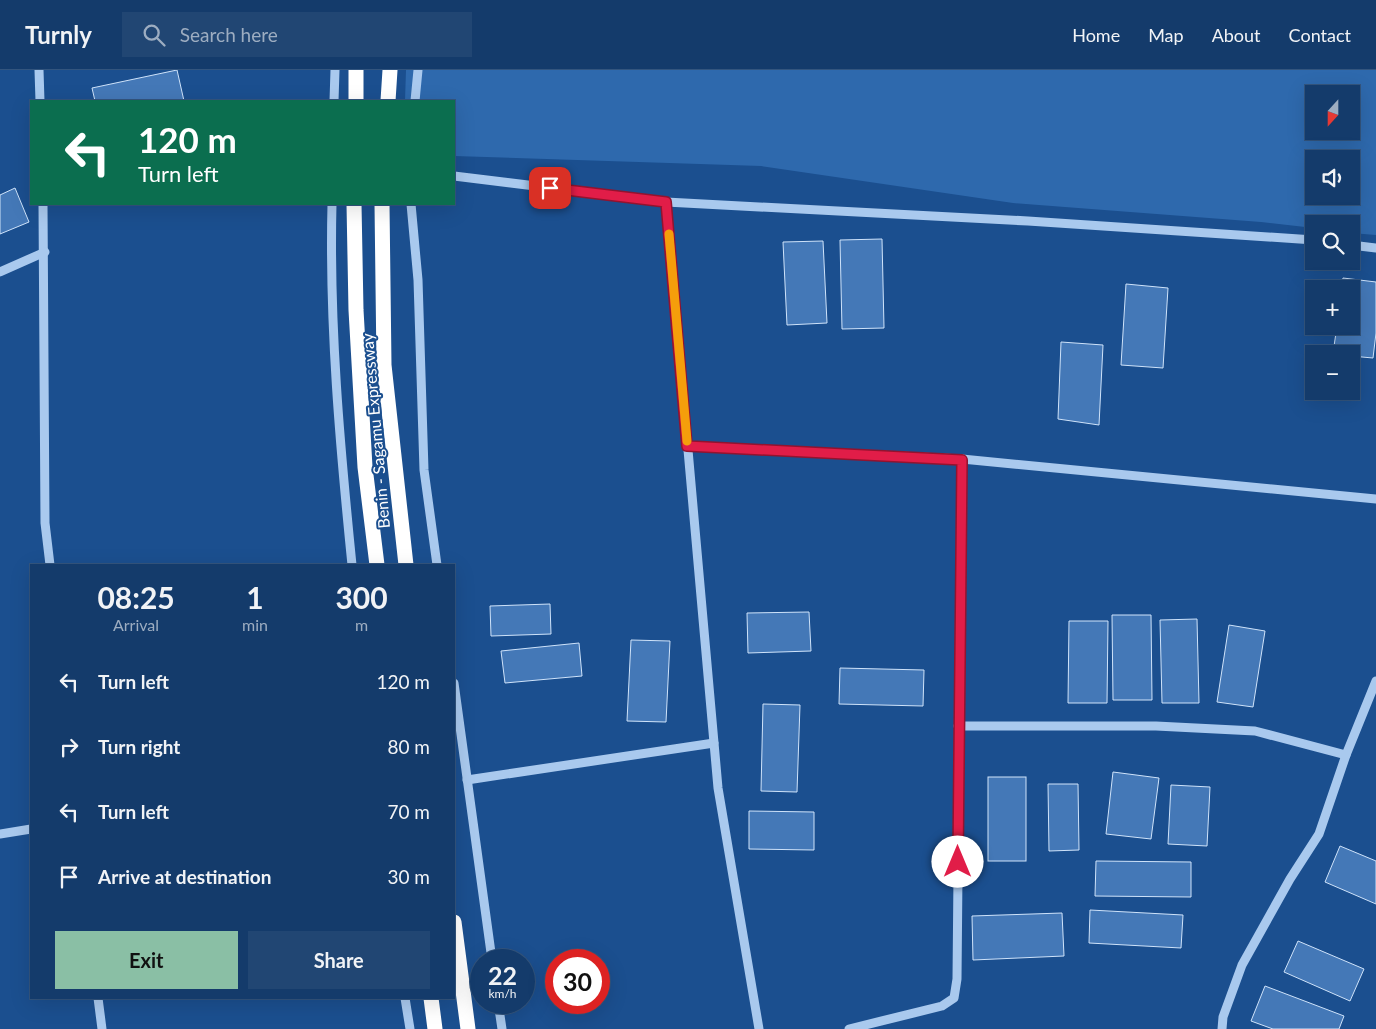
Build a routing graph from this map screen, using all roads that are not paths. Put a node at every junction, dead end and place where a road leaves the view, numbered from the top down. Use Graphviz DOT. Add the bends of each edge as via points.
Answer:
graph roads {
  1 [pos="39,70"];
  2 [pos="335,70"];
  3 [pos="356,70"];
  4 [pos="390,70"];
  5 [pos="418,70"];
  6 [pos="40,100"];
  7 [pos="334,100"];
  8 [pos="356,100"];
  9 [pos="388,100"];
  10 [pos="415,100"];
  11 [pos="455,176"];
  12 [pos="666,202"];
  13 [pos="43,205"];
  14 [pos="332,205"];
  15 [pos="354,205"];
  16 [pos="382,205"];
  17 [pos="411,205"];
  18 [pos="1305,239"];
  19 [pos="1360,246"];
  20 [pos="1376,248"];
  21 [pos="45,252"];
  22 [pos="0,272"];
  23 [pos="687,446"];
  24 [pos="962,460"];
  25 [pos="1376,500"];
  26 [pos="400,522"];
  27 [pos="372,523"];
  28 [pos="50,564"];
  29 [pos="352,564"];
  30 [pos="377,564"];
  31 [pos="406,564"];
  32 [pos="437,564"];
  33 [pos="1376,681"];
  34 [pos="455,690"];
  35 [pos="958,726"];
  36 [pos="714,743"];
  37 [pos="1346,755"];
  38 [pos="467,780"];
  39 [pos="30,829"];
  40 [pos="0,834"];
  41 [pos="455,930"];
  42 [pos="490,949"];
  43 [pos="98,999"];
  44 [pos="405,999"];
  45 [pos="431,999"];
  46 [pos="500,1014"];
  47 [pos="102,1029"];
  48 [pos="410,1029"];
  49 [pos="435,1029"];
  50 [pos="468,1029"];
  51 [pos="502,1029"];
  52 [pos="759,1029"];
  53 [pos="849,1029"];
  54 [pos="1222,1029"];
  1 -- 6 [label="street"];
  2 -- 7 [label="street"];
  3 -- 8 [label="highway"];
  4 -- 9 [label="highway"];
  5 -- 10 [label="street"];
  11 -- 12 [label="street"];
  12 -- 18 [label="street"];
  12 -- 23 [label="street"];
  13 -- 21 [label="street"];
  14 -- 29 [label="street" via="334,355"];
  15 -- 27 [label="highway" via="356,310 365,467"];
  16 -- 26 [label="highway, Benin - Sagamu Expressway" via="384,366"];
  17 -- 32 [label="street" via="418,280 424,470"];
  19 -- 20 [label="street"];
  21 -- 22 [label="street"];
  21 -- 28 [label="street" via="45,522"];
  23 -- 24 [label="street"];
  23 -- 36 [label="street"];
  24 -- 25 [label="street"];
  24 -- 35 [label="street"];
  26 -- 27 [label="highway"];
  26 -- 31 [label="highway, Benin - Sagamu Expressway"];
  27 -- 30 [label="highway"];
  33 -- 37 [label="street"];
  34 -- 38 [label="street"];
  35 -- 37 [label="street" via="1156,726 1255,731"];
  35 -- 53 [label="street" via="957,979 954,998 942,1006"];
  36 -- 38 [label="street"];
  36 -- 52 [label="street" via="718,788"];
  37 -- 54 [label="street" via="1319,834 1242,965 1223,1017"];
  38 -- 42 [label="street"];
  39 -- 40 [label="street"];
  41 -- 50 [label="highway"];
  43 -- 47 [label="street"];
  44 -- 48 [label="street"];
  45 -- 49 [label="highway"];
  46 -- 51 [label="street"];
}
